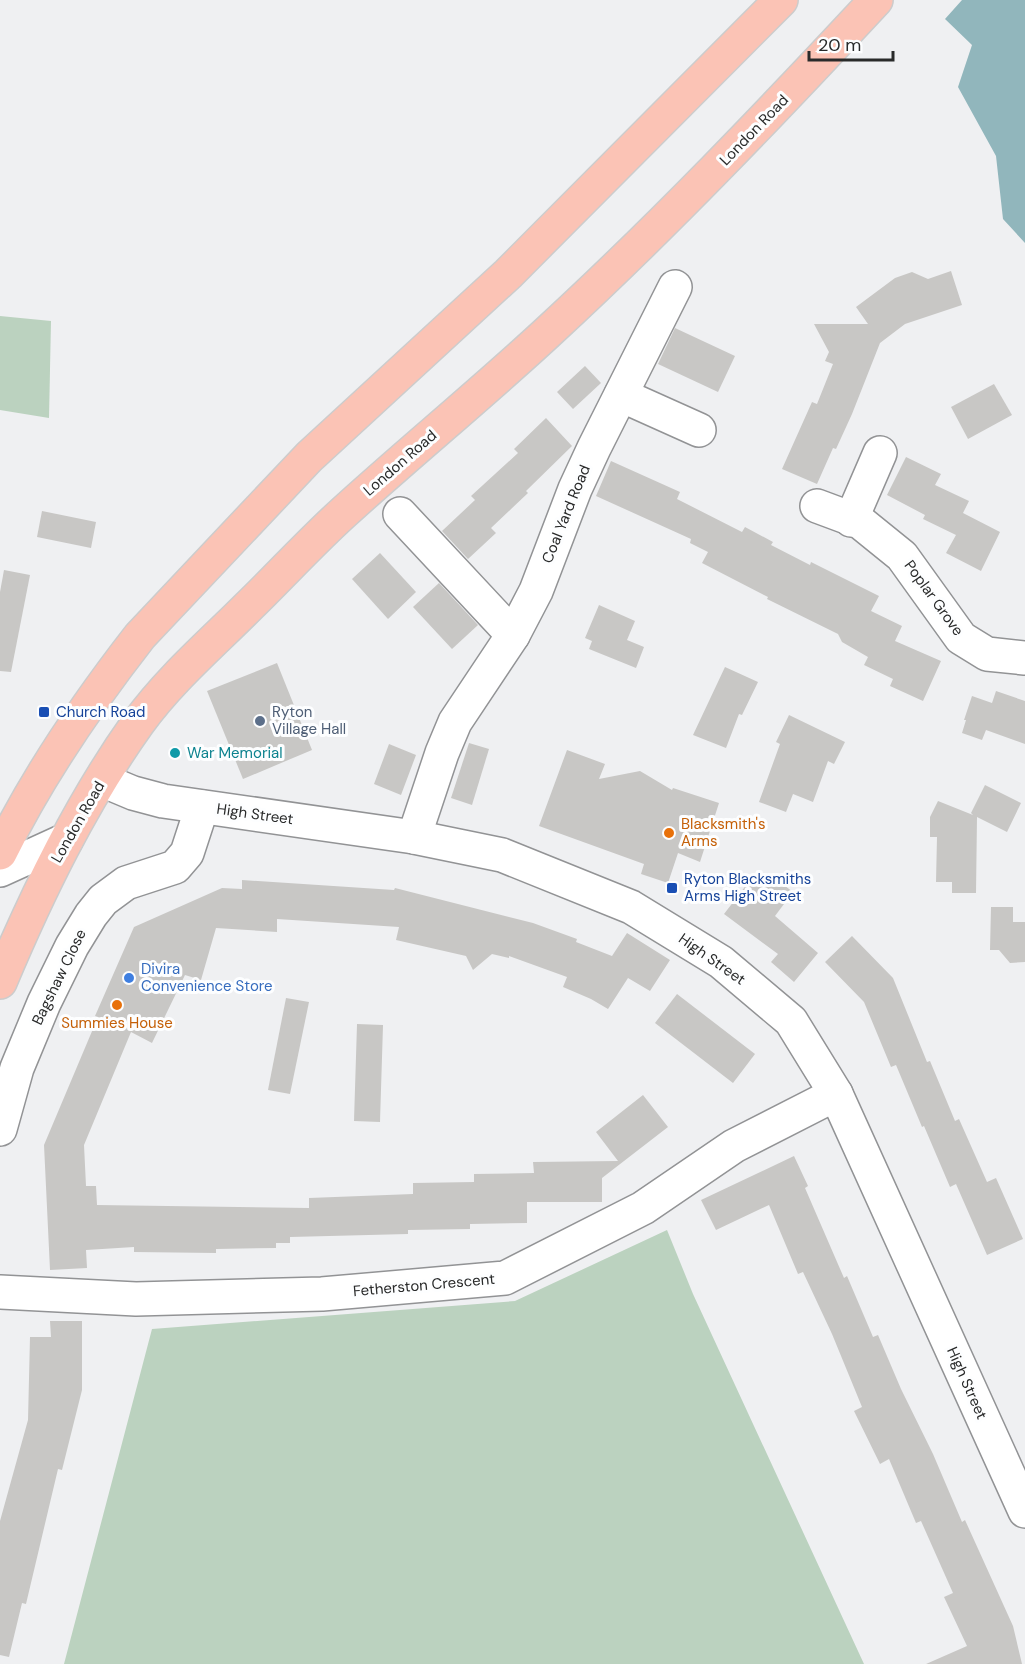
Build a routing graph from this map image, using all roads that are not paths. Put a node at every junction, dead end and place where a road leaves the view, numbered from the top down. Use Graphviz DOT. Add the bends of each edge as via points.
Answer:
graph roads {
  1 [pos="781,0"];
  2 [pos="876,0"];
  3 [pos="675,287"];
  4 [pos="621,395"];
  5 [pos="699,430"];
  6 [pos="880,453"];
  7 [pos="817,506"];
  8 [pos="400,514"];
  9 [pos="850,520"];
  10 [pos="513,635"];
  11 [pos="1025,658"];
  12 [pos="102,780"];
  13 [pos="202,807"];
  14 [pos="414,837"];
  15 [pos="66,840"];
  16 [pos="0,853"];
  17 [pos="0,870"];
  18 [pos="0,982"];
  19 [pos="836,1094"];
  20 [pos="0,1129"];
  21 [pos="0,1292"];
  22 [pos="1025,1511"];
  1 -- 16 [label="highway" via="508,274 309,457 140,636 41,774"];
  2 -- 12 [label="highway, London Road" via="649,237 341,515 181,674 140,721"];
  3 -- 4 [label="street, Coal Yard Road"];
  4 -- 5 [label="street"];
  4 -- 10 [label="street, Coal Yard Road" via="575,489 536,591"];
  6 -- 9 [label="street"];
  7 -- 9 [label="street, Poplar Grove"];
  8 -- 10 [label="street"];
  9 -- 11 [label="street, Poplar Grove" via="860,522 902,556 961,638 987,654"];
  10 -- 14 [label="street, Coal Yard Road" via="455,722"];
  12 -- 13 [label="street, High Street" via="132,793"];
  12 -- 15 [label="highway, London Road"];
  13 -- 14 [label="street, High Street"];
  13 -- 20 [label="street, Bagshaw Close" via="187,853 175,867 126,883 91,915 72,946 31,1035"];
  14 -- 19 [label="street, High Street" via="502,855 631,907 678,935 722,962 791,1021"];
  15 -- 17 [label="street"];
  15 -- 18 [label="highway, London Road" via="30,910"];
  19 -- 21 [label="street, Fetherston Crescent" via="734,1146 643,1208 506,1278 322,1294 136,1299"];
  19 -- 22 [label="street, High Street"];
}
